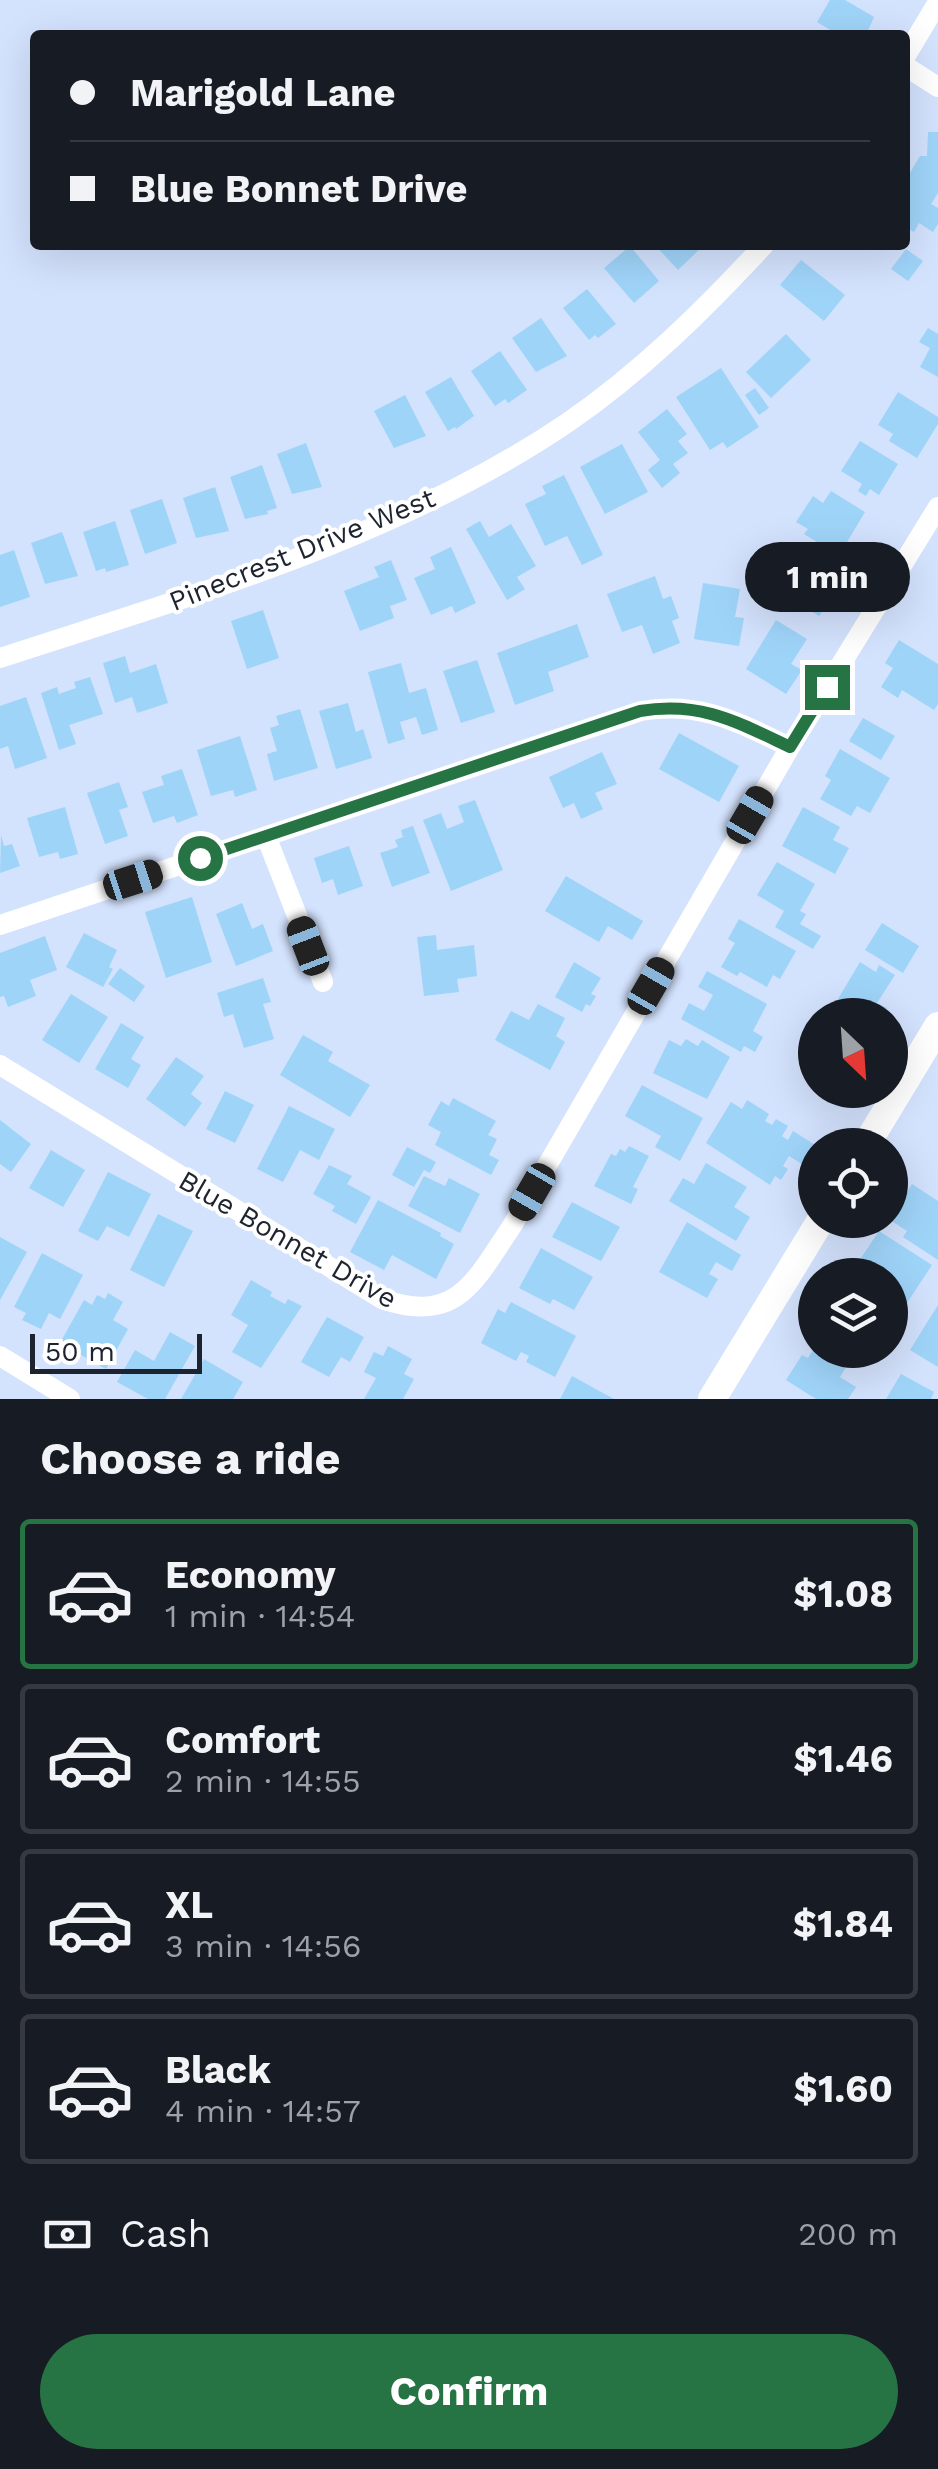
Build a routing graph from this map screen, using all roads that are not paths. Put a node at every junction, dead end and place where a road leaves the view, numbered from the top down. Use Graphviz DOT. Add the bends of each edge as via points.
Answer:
graph roads {
  1 [pos="938,2"];
  2 [pos="910,49"];
  3 [pos="910,69"];
  4 [pos="938,86"];
  5 [pos="759,250"];
  6 [pos="938,506"];
  7 [pos="0,658"];
  8 [pos="790,747"];
  9 [pos="266,836"];
  10 [pos="0,925"];
  11 [pos="322,982"];
  12 [pos="938,1026"];
  13 [pos="0,1065"];
  14 [pos="876,1128"];
  15 [pos="809,1238"];
  16 [pos="0,1356"];
  17 [pos="70,1399"];
  18 [pos="712,1399"];
  1 -- 2 [label="street"];
  3 -- 4 [label="street"];
  5 -- 7 [label="street, Pinecrest Drive West" via="613,388 566,424 456,487 249,575"];
  6 -- 8 [label="street, Blue Bonnet Drive"];
  8 -- 9 [label="street" via="705,710 640,711"];
  8 -- 13 [label="street, Blue Bonnet Drive" via="512,1226 477,1275 444,1304 414,1309 382,1299"];
  9 -- 10 [label="street"];
  9 -- 11 [label="street"];
  12 -- 14 [label="main road"];
  15 -- 18 [label="main road"];
  16 -- 17 [label="street"];
}
